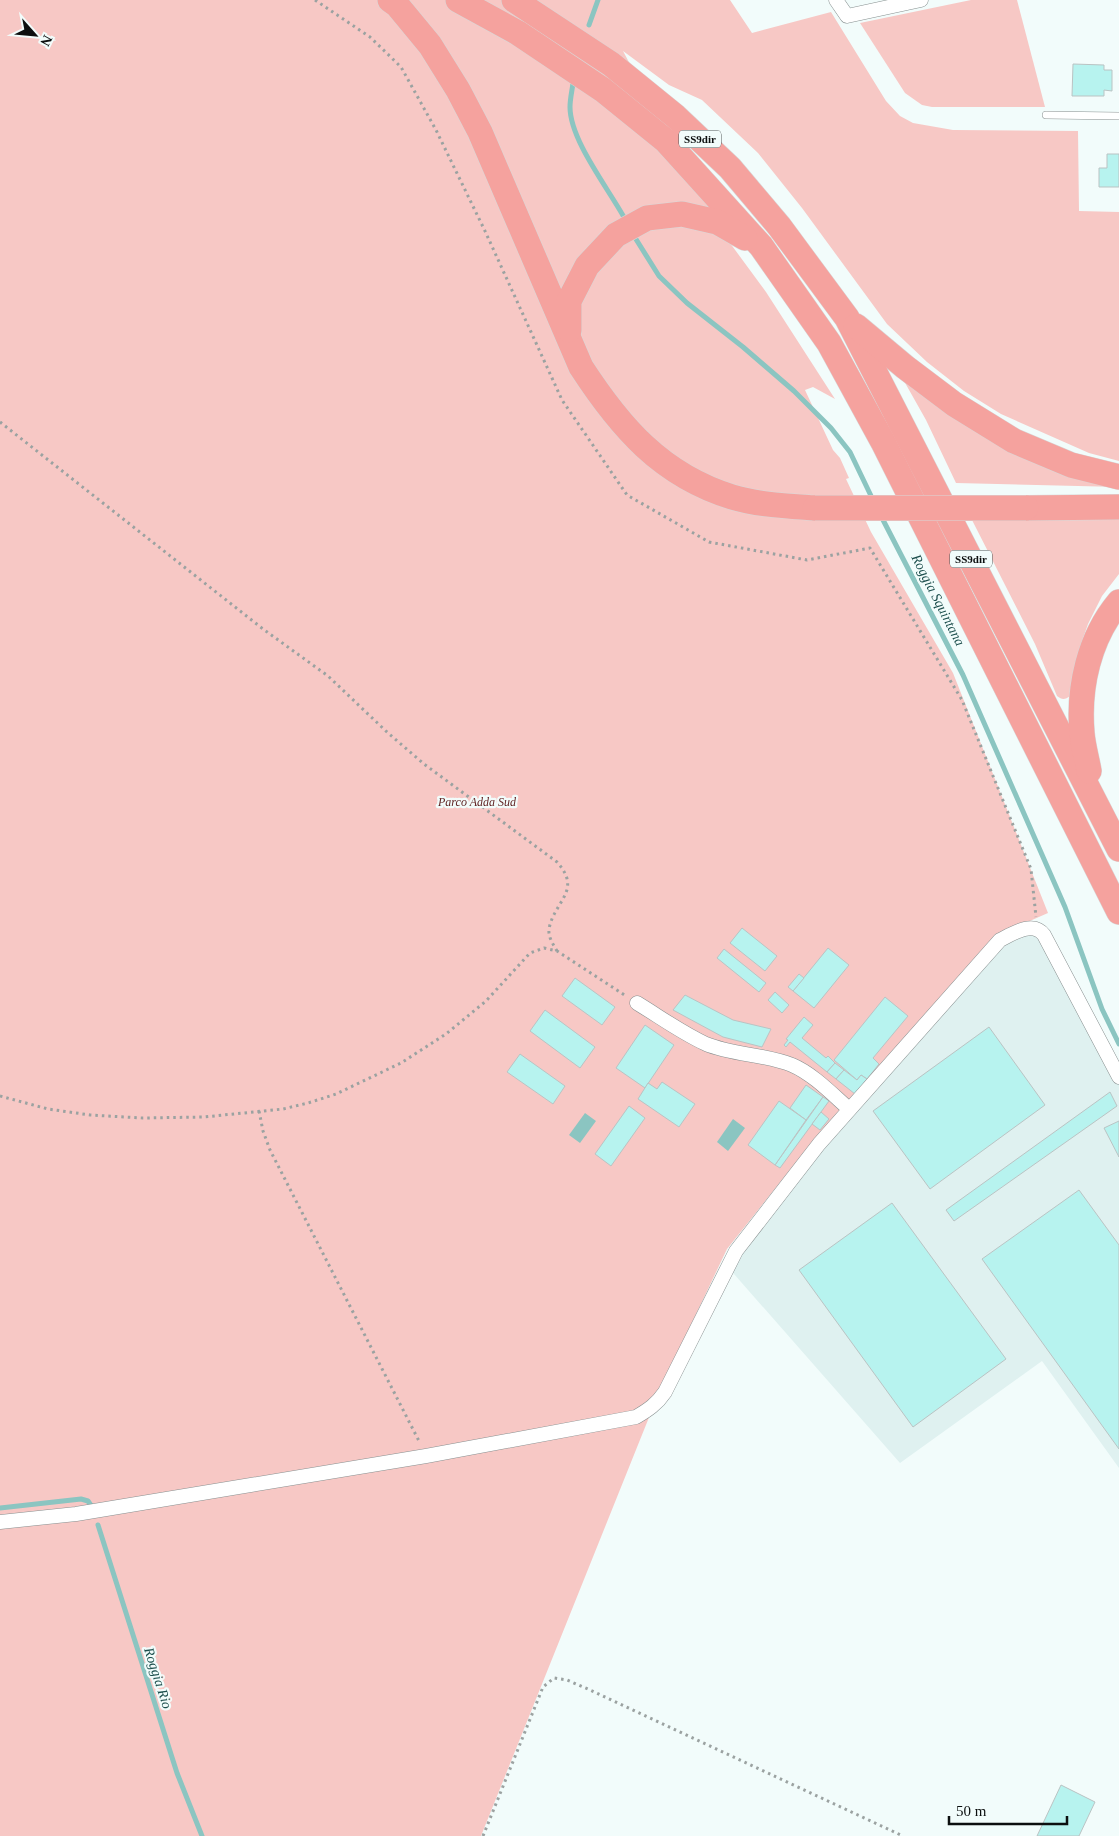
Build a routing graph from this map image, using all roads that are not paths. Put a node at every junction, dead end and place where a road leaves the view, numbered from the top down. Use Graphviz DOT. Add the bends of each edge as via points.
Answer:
graph roads {
  1 [pos="390,0"];
  2 [pos="458,0"];
  3 [pos="514,0"];
  4 [pos="836,0"];
  5 [pos="921,0"];
  6 [pos="1046,115"];
  7 [pos="1119,116"];
  8 [pos="761,246"];
  9 [pos="847,318"];
  10 [pos="570,339"];
  11 [pos="1119,477"];
  12 [pos="1119,507"];
  13 [pos="1119,602"];
  14 [pos="1095,801"];
  15 [pos="1119,849"];
  16 [pos="1119,912"];
  17 [pos="637,1003"];
  18 [pos="1119,1077"];
  19 [pos="849,1109"];
  20 [pos="0,1522"];
  1 -- 10 [label="highway" via="430,45 458,90 480,132"];
  2 -- 8 [label="highway, SS9dir" via="518,33 602,90 666,141"];
  3 -- 9 [label="highway, SS9dir" via="611,64 675,116 730,168 779,226"];
  4 -- 5 [label="street" via="847,16"];
  6 -- 7 [label="lane"];
  8 -- 10 [label="highway" via="717,222 682,214 647,218 616,234 587,266 569,301"];
  8 -- 16 [label="highway, SS9dir" via="829,344 883,442"];
  9 -- 11 [label="highway" via="954,404 1014,440 1071,464"];
  9 -- 14 [label="highway, SS9dir"];
  10 -- 12 [label="highway, bridge" via="581,367 624,427 655,456 694,482 732,497 775,506 815,508"];
  13 -- 14 [label="highway" via="1091,649 1081,695 1082,734"];
  14 -- 15 [label="highway, SS9dir"];
  17 -- 19 [label="street" via="706,1044 793,1066"];
  18 -- 19 [label="street" via="1044,935 1038,930 1027,929 1000,940"];
  19 -- 20 [label="street" via="736,1251 665,1392 648,1411 636,1416 426,1456 76,1514"];
}
